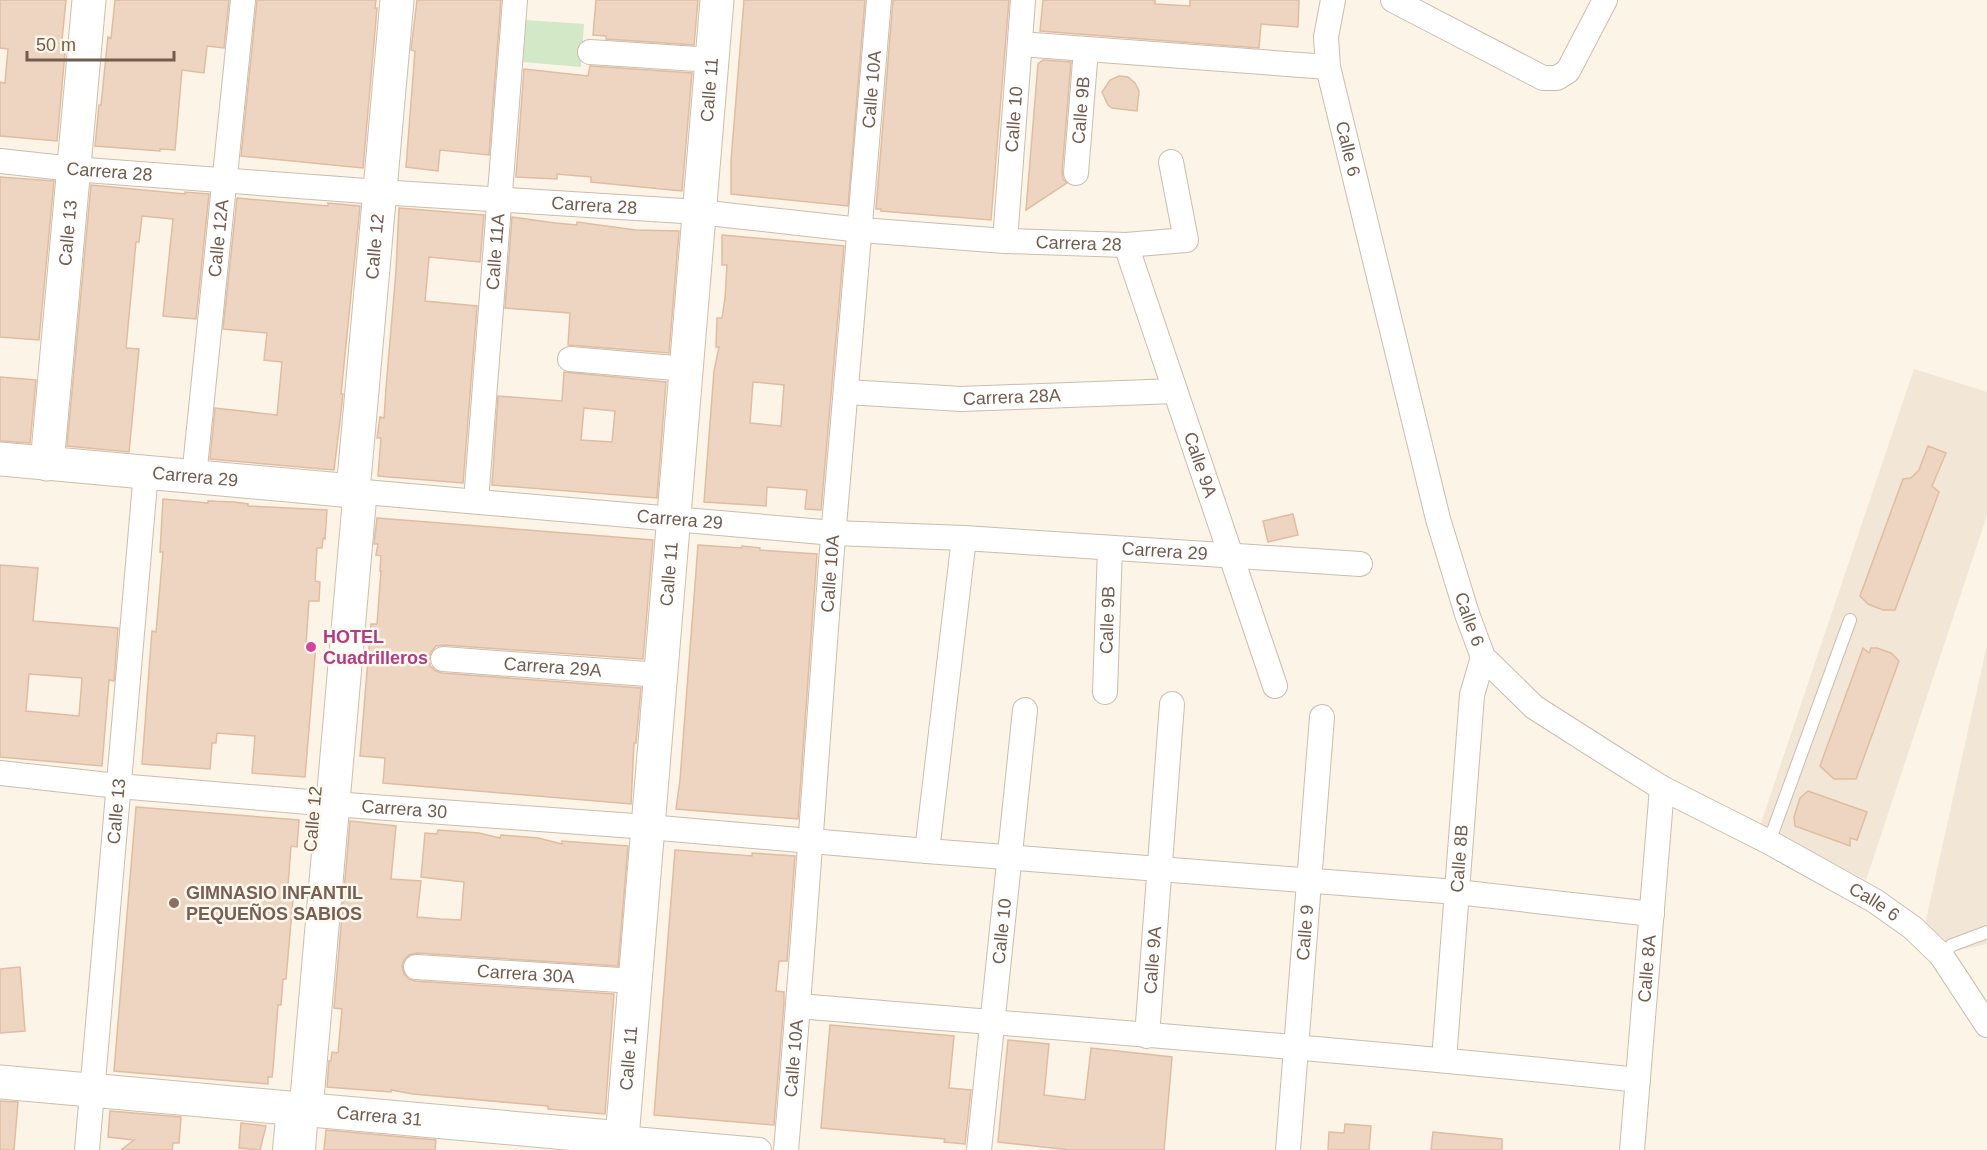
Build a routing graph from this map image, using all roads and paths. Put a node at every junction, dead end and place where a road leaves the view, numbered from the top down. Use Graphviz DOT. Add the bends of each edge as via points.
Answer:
graph roads {
  1 [pos="89,0"];
  2 [pos="243,0"];
  3 [pos="397,0"];
  4 [pos="515,0"];
  5 [pos="717,0"];
  6 [pos="879,0"];
  7 [pos="1023,0"];
  8 [pos="1333,0"];
  9 [pos="1394,0"];
  10 [pos="1605,0"];
  11 [pos="1020,44"];
  12 [pos="1086,49"];
  13 [pos="590,52"];
  14 [pos="712,60"];
  15 [pos="1328,67"];
  16 [pos="0,161"];
  17 [pos="1170,162"];
  18 [pos="73,169"];
  19 [pos="1076,173"];
  20 [pos="223,180"];
  21 [pos="379,192"];
  22 [pos="500,199"];
  23 [pos="699,212"];
  24 [pos="861,230"];
  25 [pos="1005,241"];
  26 [pos="1126,245"];
  27 [pos="570,359"];
  28 [pos="686,369"];
  29 [pos="1176,391"];
  30 [pos="847,392"];
  31 [pos="0,459"];
  32 [pos="47,464"];
  33 [pos="146,472"];
  34 [pos="194,477"];
  35 [pos="352,491"];
  36 [pos="476,501"];
  37 [pos="674,519"];
  38 [pos="834,533"];
  39 [pos="964,538"];
  40 [pos="1110,548"];
  41 [pos="1232,556"];
  42 [pos="1360,564"];
  43 [pos="1850,620"];
  44 [pos="1483,657"];
  45 [pos="443,659"];
  46 [pos="661,675"];
  47 [pos="1275,686"];
  48 [pos="1105,692"];
  49 [pos="1172,704"];
  50 [pos="1025,710"];
  51 [pos="1323,717"];
  52 [pos="0,773"];
  53 [pos="118,786"];
  54 [pos="1662,788"];
  55 [pos="324,803"];
  56 [pos="648,827"];
  57 [pos="809,842"];
  58 [pos="1769,842"];
  59 [pos="927,851"];
  60 [pos="1010,857"];
  61 [pos="1160,868"];
  62 [pos="1309,879"];
  63 [pos="1457,892"];
  64 [pos="1652,914"];
  65 [pos="1987,932"];
  66 [pos="1941,955"];
  67 [pos="416,967"];
  68 [pos="635,981"];
  69 [pos="799,1006"];
  70 [pos="993,1022"];
  71 [pos="1987,1025"];
  72 [pos="1147,1036"];
  73 [pos="1296,1049"];
  74 [pos="1444,1060"];
  75 [pos="1638,1080"];
  76 [pos="0,1082"];
  77 [pos="92,1091"];
  78 [pos="297,1109"];
  79 [pos="622,1144"];
  80 [pos="87,1150"];
  81 [pos="285,1150"];
  82 [pos="303,1150"];
  83 [pos="759,1150"];
  84 [pos="786,1150"];
  85 [pos="979,1150"];
  86 [pos="1288,1150"];
  87 [pos="1632,1150"];
  1 -- 18 [label="street, Calle 13"];
  2 -- 20 [label="street, Calle 12A"];
  3 -- 21 [label="street, Calle 12"];
  4 -- 22 [label="street, Calle 11A"];
  5 -- 14 [label="street, Calle 11"];
  6 -- 24 [label="street, Calle 10A"];
  7 -- 11 [label="street, Calle 10"];
  8 -- 15 [label="street, Calle 6" via="1326,37"];
  9 -- 10 [label="street" via="1543,78 1557,78 1568,71"];
  11 -- 12 [label="street"];
  11 -- 25 [label="street, Calle 10"];
  12 -- 15 [label="street"];
  12 -- 19 [label="street, Calle 9B"];
  13 -- 14 [label="street"];
  14 -- 23 [label="street, Calle 11"];
  15 -- 44 [label="street, Calle 6" via="1438,519"];
  16 -- 18 [label="street, Carrera 28"];
  17 -- 26 [label="street, Carrera 28" via="1186,240"];
  18 -- 20 [label="street, Carrera 28"];
  18 -- 32 [label="street, Calle 13"];
  20 -- 21 [label="street, Carrera 28"];
  20 -- 34 [label="street, Calle 12A"];
  21 -- 22 [label="street, Carrera 28"];
  21 -- 35 [label="street, Calle 12"];
  22 -- 23 [label="street, Carrera 28"];
  22 -- 36 [label="street, Calle 11A"];
  23 -- 24 [label="street, Carrera 28"];
  23 -- 28 [label="street, Calle 11"];
  24 -- 25 [label="street, Carrera 28"];
  24 -- 30 [label="street, Calle 10A"];
  25 -- 26 [label="street, Carrera 28"];
  26 -- 29 [label="street, Calle 9A"];
  27 -- 28 [label="street"];
  28 -- 37 [label="street, Calle 11"];
  29 -- 30 [label="street, Carrera 28A" via="961,399"];
  29 -- 41 [label="street, Calle 9A"];
  30 -- 38 [label="street, Calle 10A"];
  31 -- 32 [label="street, Carrera 29"];
  32 -- 33 [label="street, Carrera 29"];
  33 -- 34 [label="street, Carrera 29"];
  33 -- 53 [label="street, Calle 13"];
  34 -- 35 [label="street, Carrera 29"];
  35 -- 36 [label="street, Carrera 29"];
  35 -- 55 [label="street, Calle 12" via="359,505"];
  36 -- 37 [label="street, Carrera 29"];
  37 -- 38 [label="street, Carrera 29"];
  37 -- 46 [label="street, Calle 11"];
  38 -- 39 [label="street, Carrera 29"];
  38 -- 57 [label="street, Calle 10A"];
  39 -- 40 [label="street, Carrera 29"];
  39 -- 59 [label="street"];
  40 -- 41 [label="street, Carrera 29"];
  40 -- 48 [label="street, Calle 9B"];
  41 -- 42 [label="street, Carrera 29"];
  41 -- 47 [label="street, Calle 9A"];
  43 -- 58 [label="lane"];
  44 -- 54 [label="street, Calle 6" via="1534,707"];
  44 -- 63 [label="street, Calle 8B" via="1472,695"];
  45 -- 46 [label="street, Carrera 29A"];
  46 -- 56 [label="street, Calle 11"];
  49 -- 61 [label="street, Calle 9A"];
  50 -- 60 [label="street, Calle 10"];
  51 -- 62 [label="street, Calle 9"];
  52 -- 53 [label="street, Carrera 30"];
  53 -- 55 [label="street, Carrera 30"];
  53 -- 77 [label="street, Calle 13"];
  54 -- 58 [label="street, Calle 6"];
  54 -- 64 [label="street, Calle 8A"];
  55 -- 56 [label="street, Carrera 30"];
  55 -- 78 [label="street, Calle 12"];
  56 -- 57 [label="street, Carrera 30"];
  56 -- 68 [label="street, Calle 11"];
  57 -- 59 [label="street, Carrera 30"];
  57 -- 69 [label="street, Calle 10A"];
  58 -- 66 [label="street, Calle 6" via="1875,901 1913,928"];
  59 -- 60 [label="street, Carrera 30"];
  60 -- 61 [label="street, Carrera 30"];
  60 -- 70 [label="street, Calle 10"];
  61 -- 62 [label="street, Carrera 30"];
  61 -- 72 [label="street, Calle 9A"];
  62 -- 63 [label="street, Carrera 30"];
  62 -- 73 [label="street, Calle 9"];
  63 -- 64 [label="street, Carrera 30"];
  63 -- 74 [label="street, Calle 8B"];
  64 -- 75 [label="street, Calle 8A"];
  65 -- 66 [label="lane" via="1952,945"];
  66 -- 71 [label="street, Calle 6"];
  67 -- 68 [label="street, Carrera 30A"];
  68 -- 79 [label="street, Calle 11"];
  69 -- 70 [label="street"];
  69 -- 84 [label="street, Calle 10A"];
  70 -- 72 [label="street"];
  70 -- 85 [label="street, Calle 10"];
  72 -- 73 [label="street"];
  73 -- 74 [label="street"];
  73 -- 86 [label="street, Calle 9"];
  74 -- 75 [label="street"];
  75 -- 87 [label="street, Calle 8A"];
  76 -- 77 [label="street, Carrera 31"];
  77 -- 78 [label="street, Carrera 31"];
  77 -- 80 [label="street, Calle 13"];
  78 -- 79 [label="street, Carrera 31"];
  78 -- 81 [label="street, Calle 12"];
  78 -- 82 [label="street, Calle 12"];
  79 -- 83 [label="street, Carrera 31"];
}
